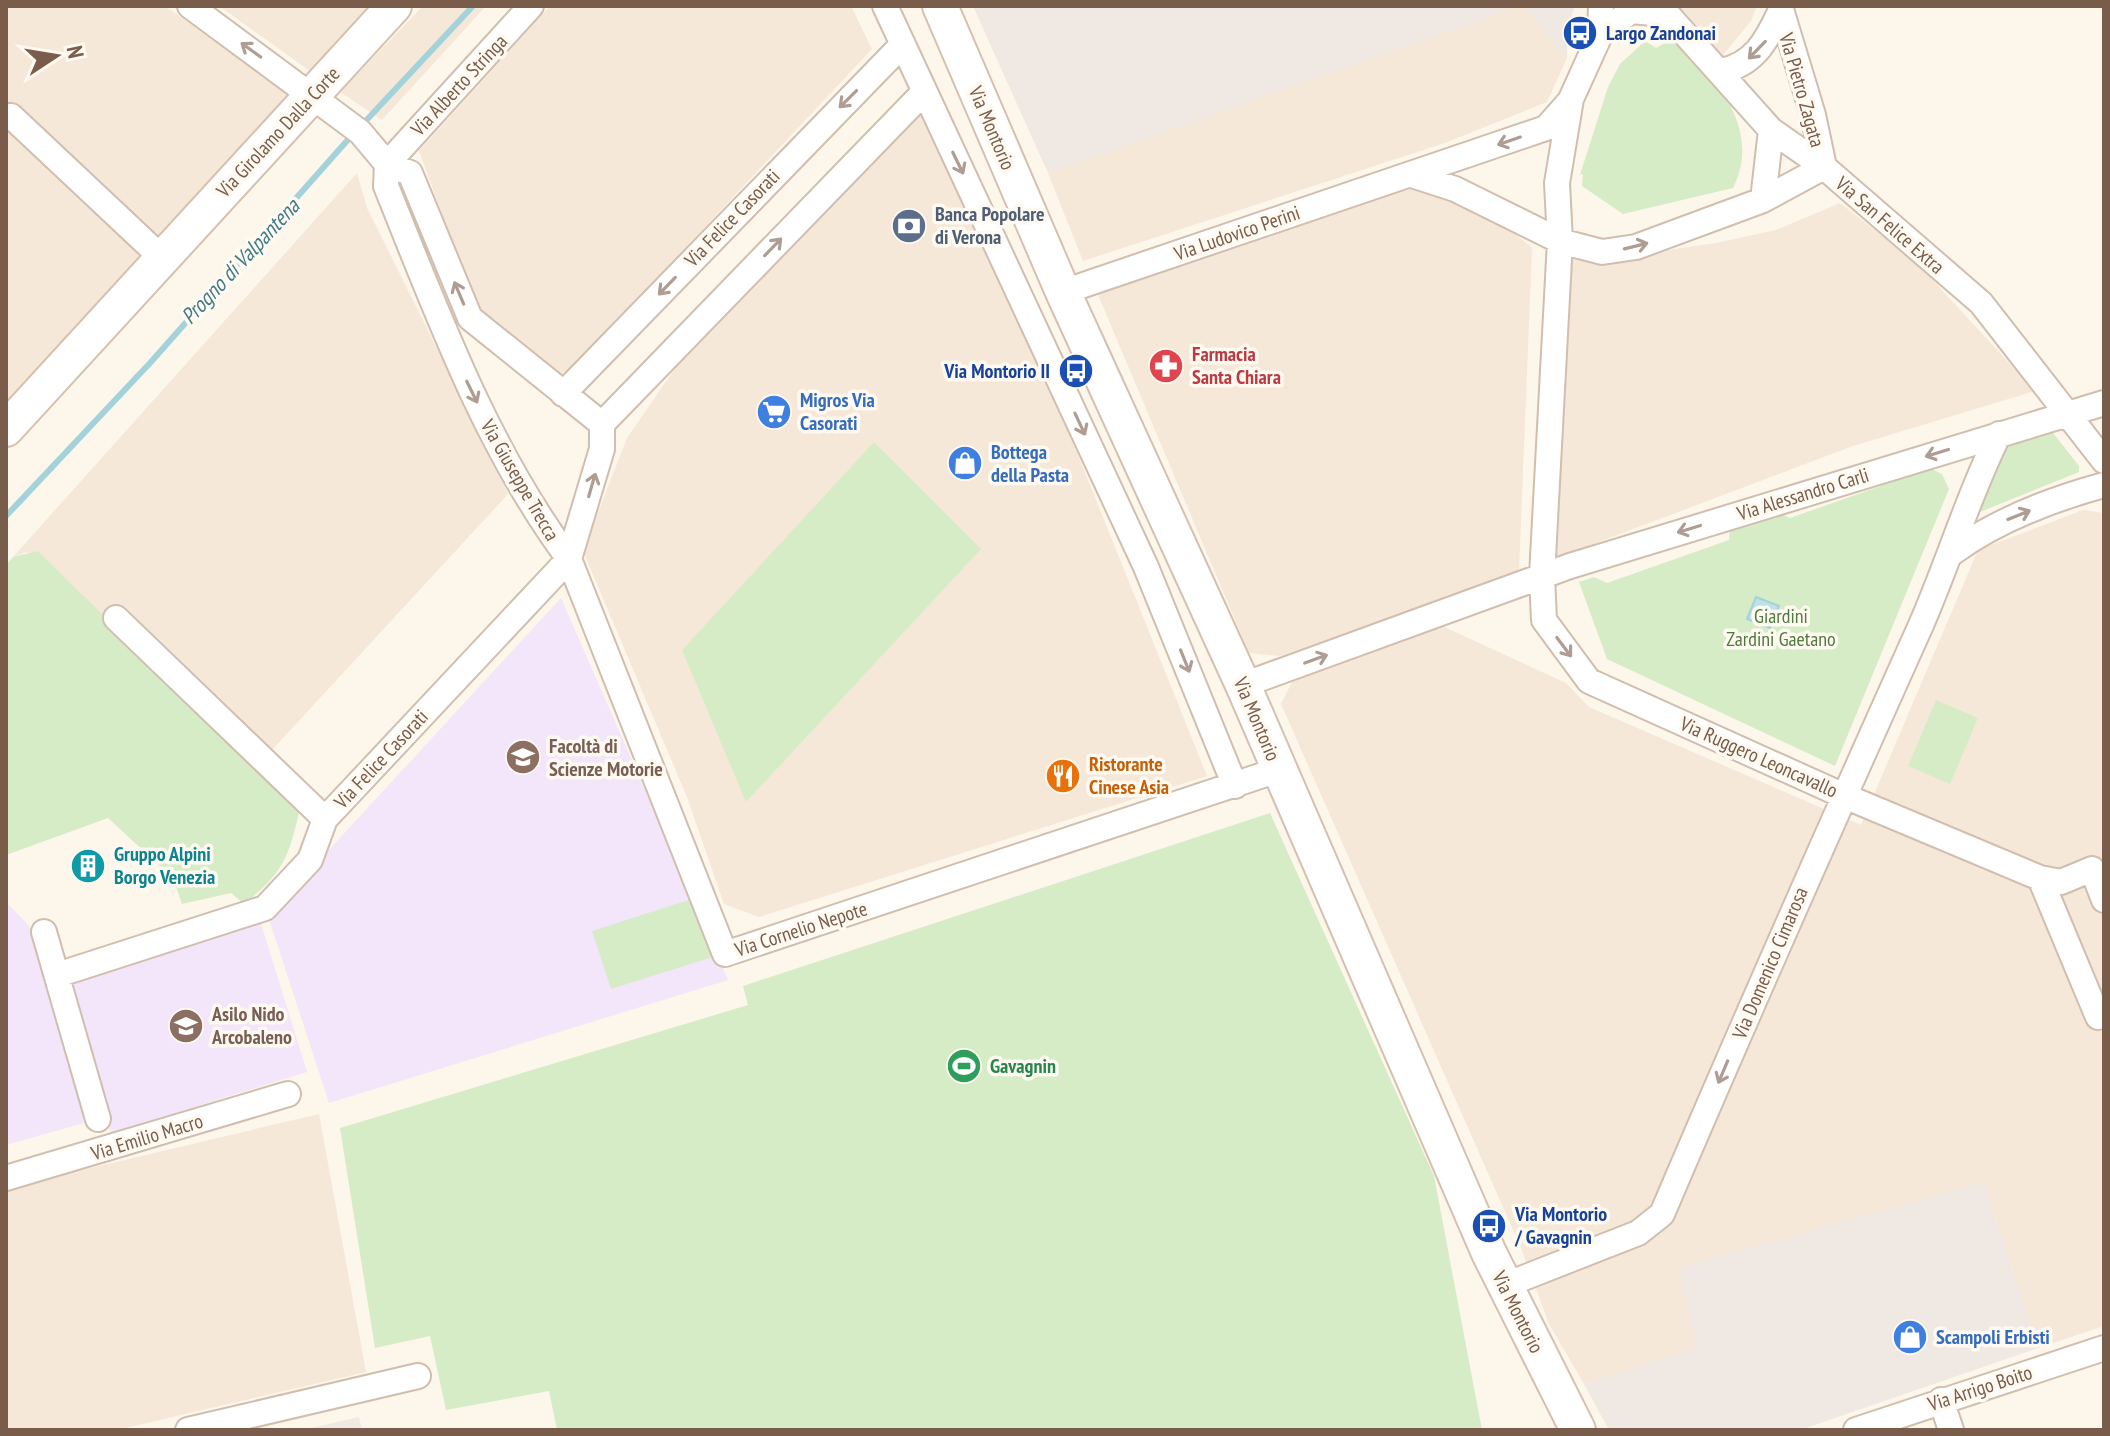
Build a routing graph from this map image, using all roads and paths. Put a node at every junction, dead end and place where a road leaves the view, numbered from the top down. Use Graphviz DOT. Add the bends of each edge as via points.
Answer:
graph roads {
  1 [pos="190,6"];
  2 [pos="394,6"];
  3 [pos="531,6"];
  4 [pos="885,6"];
  5 [pos="940,6"];
  6 [pos="1601,6"];
  7 [pos="1780,10"];
  8 [pos="1666,14"];
  9 [pos="1600,35"];
  10 [pos="903,44"];
  11 [pos="1721,71"];
  12 [pos="924,92"];
  13 [pos="311,95"];
  14 [pos="1571,99"];
  15 [pos="11,116"];
  16 [pos="1771,130"];
  17 [pos="387,164"];
  18 [pos="1824,167"];
  19 [pos="1412,175"];
  20 [pos="1763,200"];
  21 [pos="1560,241"];
  22 [pos="162,258"];
  23 [pos="1063,292"];
  24 [pos="563,394"];
  25 [pos="2104,403"];
  26 [pos="2065,413"];
  27 [pos="602,424"];
  28 [pos="6,429"];
  29 [pos="1999,434"];
  30 [pos="2104,461"];
  31 [pos="2104,485"];
  32 [pos="1952,553"];
  33 [pos="569,559"];
  34 [pos="1542,576"];
  35 [pos="116,618"];
  36 [pos="1243,685"];
  37 [pos="1278,770"];
  38 [pos="1235,786"];
  39 [pos="1842,795"];
  40 [pos="325,819"];
  41 [pos="2040,878"];
  42 [pos="2104,900"];
  43 [pos="44,932"];
  44 [pos="57,975"];
  45 [pos="2104,1015"];
  46 [pos="288,1094"];
  47 [pos="98,1119"];
  48 [pos="6,1178"];
  49 [pos="1503,1286"];
  50 [pos="2104,1348"];
  51 [pos="418,1376"];
  52 [pos="1941,1400"];
  53 [pos="188,1430"];
  54 [pos="1578,1430"];
  55 [pos="1856,1430"];
  56 [pos="1951,1430"];
  13 -- 1 [label="street, one-way"];
  2 -- 13 [label="street, Via Girolamo Dalla Corte"];
  3 -- 17 [label="street, Via Alberto Stringa"];
  4 -- 10 [label="street"];
  5 -- 23 [label="street, Via Montorio"];
  6 -- 9 [label="street"];
  7 -- 11 [label="street, Via Pietro Zagata, one-way" via="1764,44 1740,67"];
  7 -- 18 [label="street, Via Pietro Zagata"];
  8 -- 9 [label="street" via="1631,11"];
  8 -- 11 [label="street, Via San Felice Extra"];
  9 -- 14 [label="street"];
  10 -- 12 [label="street"];
  10 -- 24 [label="street, Via Felice Casorati, one-way"];
  11 -- 16 [label="street, Via San Felice Extra"];
  27 -- 12 [label="street, one-way"];
  12 -- 38 [label="street, one-way" via="1146,567"];
  13 -- 17 [label="street" via="360,132"];
  13 -- 22 [label="street, Via Girolamo Dalla Corte"];
  14 -- 19 [label="street, Via Ludovico Perini, one-way" via="1546,128"];
  14 -- 21 [label="street" via="1557,183"];
  15 -- 22 [label="street"];
  16 -- 18 [label="street, Via San Felice Extra"];
  16 -- 20 [label="street"];
  24 -- 17 [label="street, one-way" via="470,318 410,173"];
  17 -- 33 [label="street, Via Giuseppe Trecca, one-way" via="386,186 459,367 538,518"];
  18 -- 20 [label="street"];
  18 -- 26 [label="street, Via San Felice Extra" via="1981,303"];
  19 -- 21 [label="street" via="1455,189"];
  19 -- 23 [label="street, Via Ludovico Perini"];
  21 -- 20 [label="street, one-way" via="1602,252 1636,247"];
  21 -- 34 [label="street"];
  22 -- 28 [label="street, Via Girolamo Dalla Corte"];
  23 -- 36 [label="street, Via Montorio"];
  24 -- 27 [label="street"];
  25 -- 26 [label="street, Via Alessandro Carli"];
  26 -- 29 [label="street, Via Alessandro Carli"];
  26 -- 30 [label="street, Via San Felice Extra"];
  33 -- 27 [label="street, Via Giuseppe Trecca, one-way" via="602,449"];
  29 -- 32 [label="street, Via Domenico Cimarosa" via="1970,492"];
  29 -- 34 [label="street, Via Alessandro Carli, one-way"];
  32 -- 31 [label="street, Via Domenico Cimarosa, one-way" via="1986,528"];
  32 -- 39 [label="street, Via Domenico Cimarosa"];
  33 -- 38 [label="street, Via Cornelio Nepote" via="725,954"];
  33 -- 40 [label="street, Via Felice Casorati"];
  36 -- 34 [label="street, Via Alessandro Carli, one-way"];
  34 -- 39 [label="street, Via Ruggero Leoncavallo, one-way" via="1544,620 1589,681"];
  35 -- 40 [label="street, Via Felice Casorati"];
  36 -- 37 [label="street, Via Montorio"];
  37 -- 38 [label="street, Via Cornelio Nepote"];
  37 -- 49 [label="street, Via Montorio"];
  39 -- 41 [label="street, Via Ruggero Leoncavallo"];
  39 -- 49 [label="street, Via Domenico Cimarosa, one-way" via="1662,1214 1638,1233"];
  40 -- 44 [label="street, Via Felice Casorati" via="310,860 265,908"];
  41 -- 42 [label="street, Via Ruggero Leoncavallo" via="2061,882 2092,869"];
  41 -- 45 [label="street" via="2098,1017"];
  43 -- 44 [label="street"];
  44 -- 47 [label="street"];
  46 -- 48 [label="street, Via Emilio Macro"];
  49 -- 54 [label="street, Via Montorio"];
  50 -- 52 [label="street, Via Arrigo Boito"];
  51 -- 53 [label="street"];
  52 -- 55 [label="street, Via Arrigo Boito"];
  52 -- 56 [label="street"];
}
